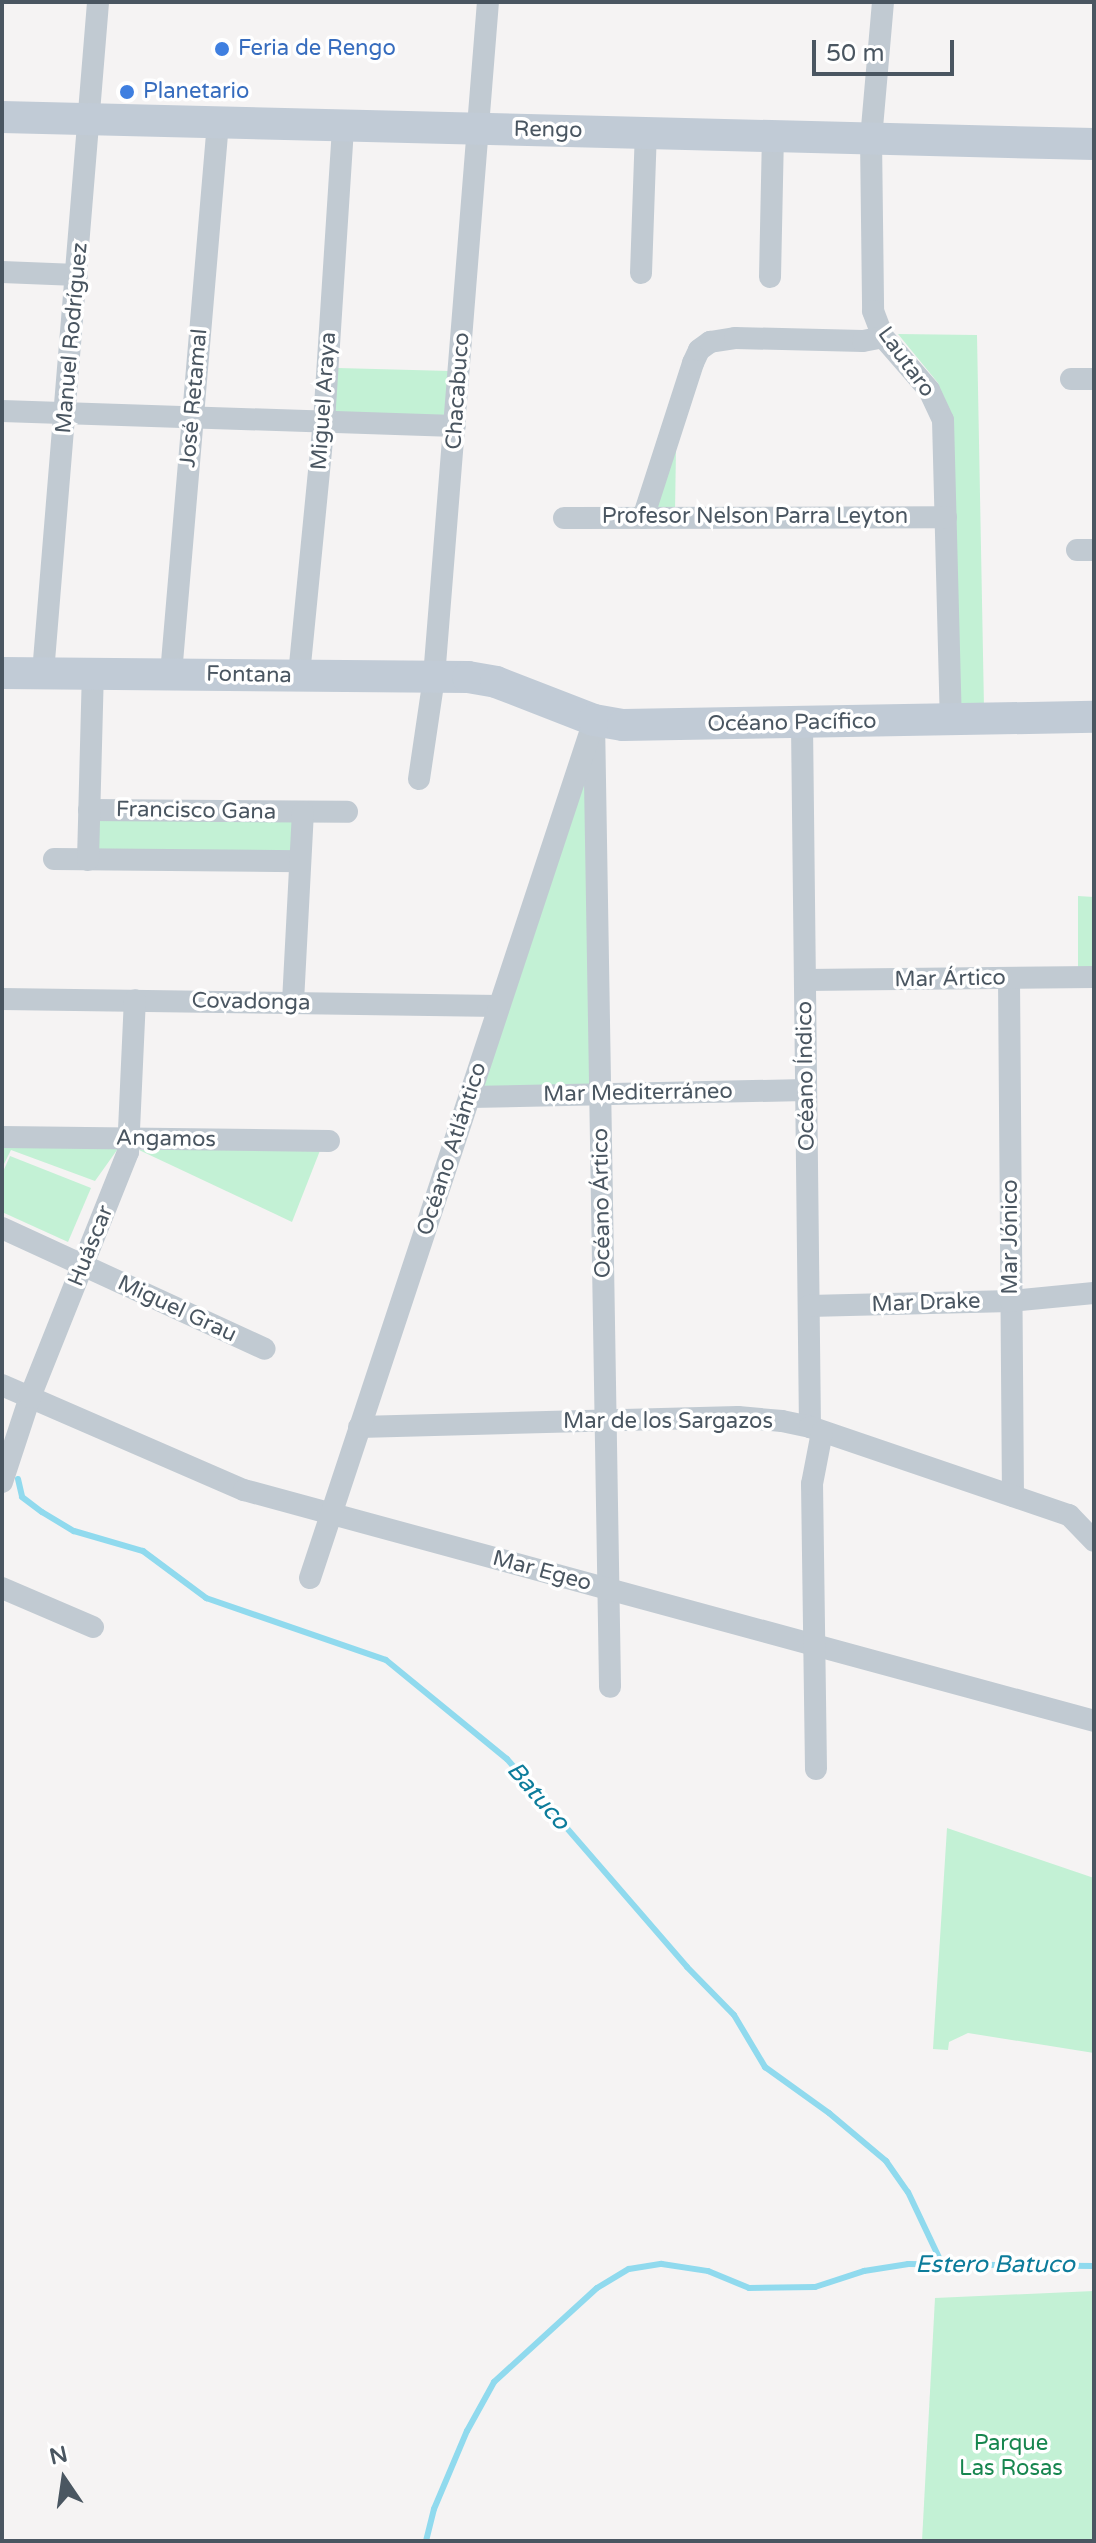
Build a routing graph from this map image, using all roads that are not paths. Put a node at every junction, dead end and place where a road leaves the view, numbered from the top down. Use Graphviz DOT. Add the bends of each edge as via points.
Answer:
graph roads {
  1 [pos="98,2"];
  2 [pos="488,2"];
  3 [pos="883,2"];
  4 [pos="2,117"];
  5 [pos="90,119"];
  6 [pos="218,122"];
  7 [pos="343,125"];
  8 [pos="478,128"];
  9 [pos="646,133"];
  10 [pos="773,136"];
  11 [pos="871,138"];
  12 [pos="1094,144"];
  13 [pos="2,272"];
  14 [pos="641,273"];
  15 [pos="77,275"];
  16 [pos="770,277"];
  17 [pos="883,337"];
  18 [pos="1071,379"];
  19 [pos="1094,379"];
  20 [pos="2,411"];
  21 [pos="65,413"];
  22 [pos="193,418"];
  23 [pos="324,422"];
  24 [pos="455,426"];
  25 [pos="946,517"];
  26 [pos="564,518"];
  27 [pos="643,518"];
  28 [pos="2,673"];
  29 [pos="43,673"];
  30 [pos="93,674"];
  31 [pos="171,674"];
  32 [pos="299,675"];
  33 [pos="434,677"];
  34 [pos="496,682"];
  35 [pos="1094,717"];
  36 [pos="594,720"];
  37 [pos="951,720"];
  38 [pos="802,724"];
  39 [pos="419,779"];
  40 [pos="89,810"];
  41 [pos="303,812"];
  42 [pos="347,812"];
  43 [pos="54,859"];
  44 [pos="88,860"];
  45 [pos="300,861"];
  46 [pos="1094,977"];
  47 [pos="1009,978"];
  48 [pos="805,980"];
  49 [pos="2,999"];
  50 [pos="135,1000"];
  51 [pos="293,1002"];
  52 [pos="499,1006"];
  53 [pos="806,1090"];
  54 [pos="600,1094"];
  55 [pos="470,1097"];
  56 [pos="2,1137"];
  57 [pos="130,1138"];
  58 [pos="329,1141"];
  59 [pos="2,1228"];
  60 [pos="83,1265"];
  61 [pos="1093,1293"];
  62 [pos="1011,1301"];
  63 [pos="809,1306"];
  64 [pos="265,1349"];
  65 [pos="2,1385"];
  66 [pos="30,1397"];
  67 [pos="606,1421"];
  68 [pos="359,1427"];
  69 [pos="816,1430"];
  70 [pos="2,1482"];
  71 [pos="1013,1496"];
  72 [pos="330,1513"];
  73 [pos="1094,1541"];
  74 [pos="310,1578"];
  75 [pos="2,1588"];
  76 [pos="609,1589"];
  77 [pos="93,1627"];
  78 [pos="815,1645"];
  79 [pos="610,1687"];
  80 [pos="1094,1721"];
  81 [pos="816,1769"];
  1 -- 5 [label="street, Manuel Rodríguez"];
  2 -- 8 [label="street, Chacabuco"];
  3 -- 11 [label="street, Lautaro"];
  4 -- 5 [label="street, Rengo"];
  5 -- 6 [label="street, Rengo"];
  5 -- 15 [label="street, Manuel Rodríguez"];
  6 -- 7 [label="street, Rengo"];
  6 -- 22 [label="street, José Retamal"];
  7 -- 8 [label="street, Rengo"];
  7 -- 23 [label="street, Miguel Araya"];
  8 -- 9 [label="street, Rengo"];
  8 -- 24 [label="street, Chacabuco"];
  9 -- 10 [label="street, Rengo"];
  9 -- 14 [label="street"];
  10 -- 11 [label="street, Rengo"];
  10 -- 16 [label="street"];
  11 -- 12 [label="street, Rengo"];
  11 -- 17 [label="street, Lautaro" via="873,303"];
  13 -- 15 [label="street"];
  15 -- 21 [label="street, Manuel Rodríguez"];
  17 -- 25 [label="street, Lautaro" via="929,390 943,420"];
  17 -- 27 [label="street" via="735,338 710,342 699,350"];
  18 -- 19 [label="street"];
  20 -- 21 [label="street"];
  21 -- 22 [label="street"];
  21 -- 29 [label="street, Manuel Rodríguez"];
  22 -- 23 [label="street"];
  22 -- 31 [label="street, José Retamal"];
  23 -- 24 [label="street"];
  23 -- 32 [label="street, Miguel Araya"];
  24 -- 33 [label="street, Chacabuco"];
  25 -- 27 [label="street, Profesor Nelson Parra Leyton"];
  25 -- 37 [label="street, Lautaro"];
  26 -- 27 [label="street, Profesor Nelson Parra Leyton"];
  28 -- 29 [label="street, Fontana"];
  29 -- 30 [label="street, Fontana"];
  30 -- 31 [label="street, Fontana"];
  30 -- 40 [label="street, Francisco Gana"];
  31 -- 32 [label="street, Fontana"];
  32 -- 33 [label="street, Fontana"];
  33 -- 34 [label="street, Fontana"];
  33 -- 39 [label="street, Chacabuco"];
  34 -- 36 [label="street, Océano Pacífico"];
  35 -- 37 [label="street, Océano Pacífico"];
  36 -- 38 [label="street, Océano Pacífico" via="640,725"];
  36 -- 52 [label="street, Océano Atlántico"];
  36 -- 54 [label="street, Océano Ártico"];
  37 -- 38 [label="street, Océano Pacífico"];
  38 -- 48 [label="street, Océano Índico"];
  40 -- 41 [label="street, Francisco Gana"];
  40 -- 44 [label="street, Francisco Gana"];
  41 -- 42 [label="street, Francisco Gana"];
  41 -- 45 [label="street, Francisco Gana"];
  43 -- 44 [label="street"];
  44 -- 45 [label="street"];
  45 -- 51 [label="street, Francisco Gana"];
  46 -- 47 [label="street, Mar Ártico"];
  47 -- 48 [label="street, Mar Ártico"];
  47 -- 62 [label="street, Mar Jónico"];
  48 -- 53 [label="street, Océano Índico"];
  49 -- 50 [label="street, Covadonga"];
  50 -- 51 [label="street, Covadonga"];
  50 -- 57 [label="street, Huáscar"];
  51 -- 52 [label="street, Covadonga"];
  52 -- 55 [label="street, Océano Atlántico"];
  53 -- 54 [label="street, Mar Mediterráneo"];
  53 -- 63 [label="street, Océano Índico"];
  54 -- 55 [label="street, Mar Mediterráneo"];
  54 -- 67 [label="street, Océano Ártico"];
  55 -- 68 [label="street, Océano Atlántico"];
  56 -- 57 [label="street, Angamos"];
  57 -- 58 [label="street, Angamos"];
  57 -- 60 [label="street, Huáscar"];
  59 -- 60 [label="street, Miguel Grau"];
  60 -- 64 [label="street, Miguel Grau"];
  60 -- 66 [label="street, Huáscar"];
  61 -- 62 [label="street, Mar Drake"];
  62 -- 63 [label="street, Mar Drake"];
  62 -- 71 [label="street, Mar Jónico"];
  63 -- 69 [label="street, Océano Índico"];
  65 -- 66 [label="street, Mar Egeo"];
  66 -- 70 [label="street, Huáscar"];
  66 -- 72 [label="street, Mar Egeo" via="228,1485"];
  67 -- 68 [label="street, Mar de los Sargazos"];
  67 -- 69 [label="street, Mar de los Sargazos" via="738,1417"];
  67 -- 76 [label="street, Océano Ártico"];
  68 -- 72 [label="street, Océano Atlántico"];
  69 -- 71 [label="street, Mar de los Sargazos"];
  69 -- 78 [label="street, Océano Índico"];
  71 -- 73 [label="street, Mar de los Sargazos" via="1069,1515"];
  72 -- 74 [label="street, Océano Atlántico"];
  72 -- 76 [label="street, Mar Egeo"];
  75 -- 77 [label="street"];
  76 -- 78 [label="street, Mar Egeo"];
  76 -- 79 [label="street, Océano Ártico"];
  78 -- 80 [label="street, Mar Egeo"];
  78 -- 81 [label="street, Océano Índico"];
}
